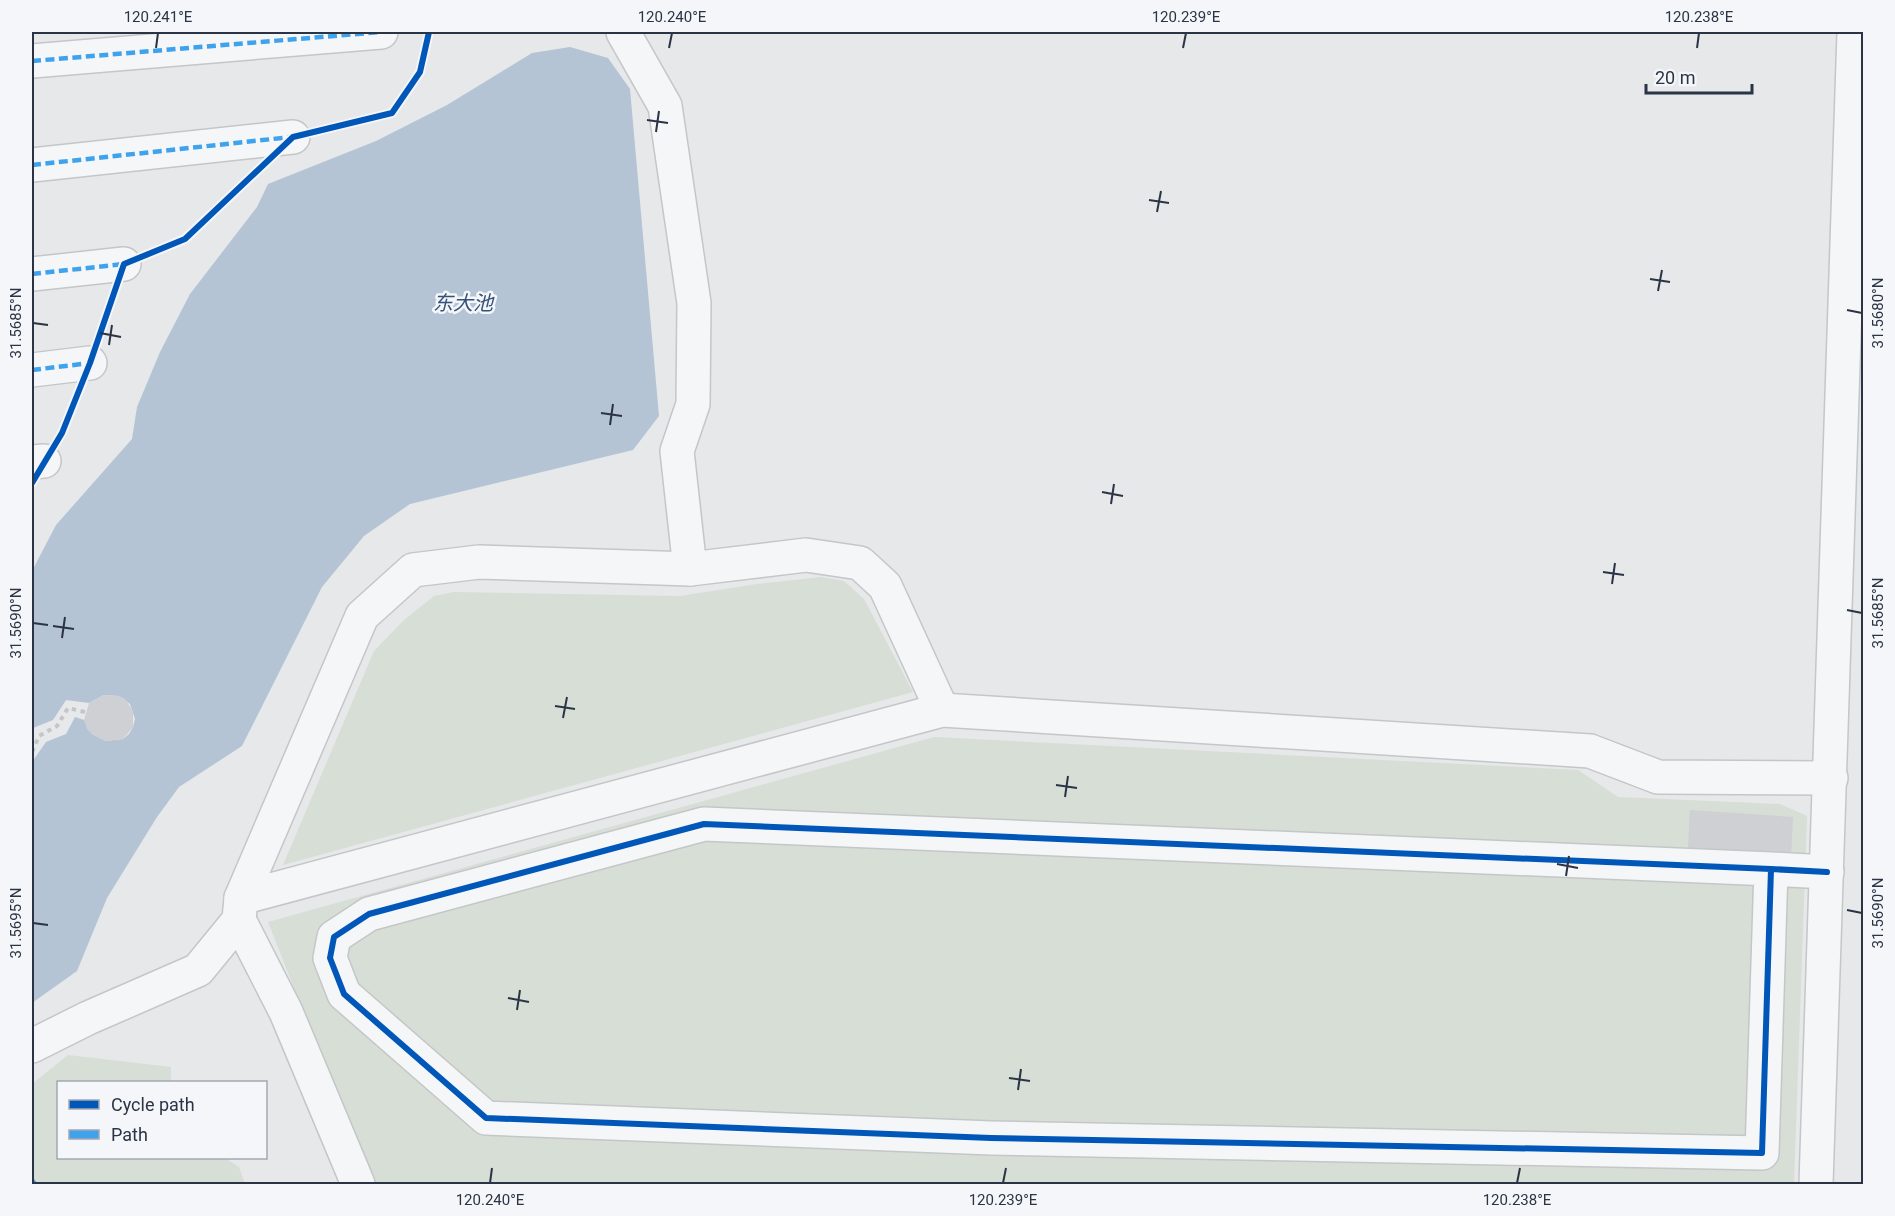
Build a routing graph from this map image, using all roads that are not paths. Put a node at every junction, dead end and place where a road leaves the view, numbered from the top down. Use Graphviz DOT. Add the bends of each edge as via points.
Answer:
graph roads {
  1 [pos="381,32"];
  2 [pos="623,32"];
  3 [pos="1854,32"];
  4 [pos="32,61"];
  5 [pos="293,137"];
  6 [pos="32,165"];
  7 [pos="124,264"];
  8 [pos="32,274"];
  9 [pos="90,363"];
  10 [pos="32,369"];
  11 [pos="690,568"];
  12 [pos="942,710"];
  13 [pos="1831,778"];
  14 [pos="1771,869"];
  15 [pos="1827,872"];
  16 [pos="240,909"];
  17 [pos="32,1046"];
  18 [pos="358,1185"];
  19 [pos="1816,1185"];
  1 -- 4 [label="street"];
  2 -- 11 [label="street" via="665,106 694,303 693,404 676,451"];
  3 -- 13 [label="street"];
  5 -- 6 [label="street"];
  7 -- 8 [label="street"];
  9 -- 10 [label="street"];
  11 -- 12 [label="street" via="806,555 860,563 885,586"];
  11 -- 16 [label="street" via="479,561 413,570 362,616"];
  12 -- 13 [label="street" via="1590,751 1658,777"];
  12 -- 16 [label="street"];
  13 -- 15 [label="street"];
  14 -- 14 [label="street" via="1762,1153 991,1138 486,1118 344,994 330,958 334,937 369,914 704,824"];
  14 -- 15 [label="street"];
  15 -- 19 [label="street"];
  16 -- 17 [label="street" via="198,970"];
  16 -- 18 [label="street"];
}
